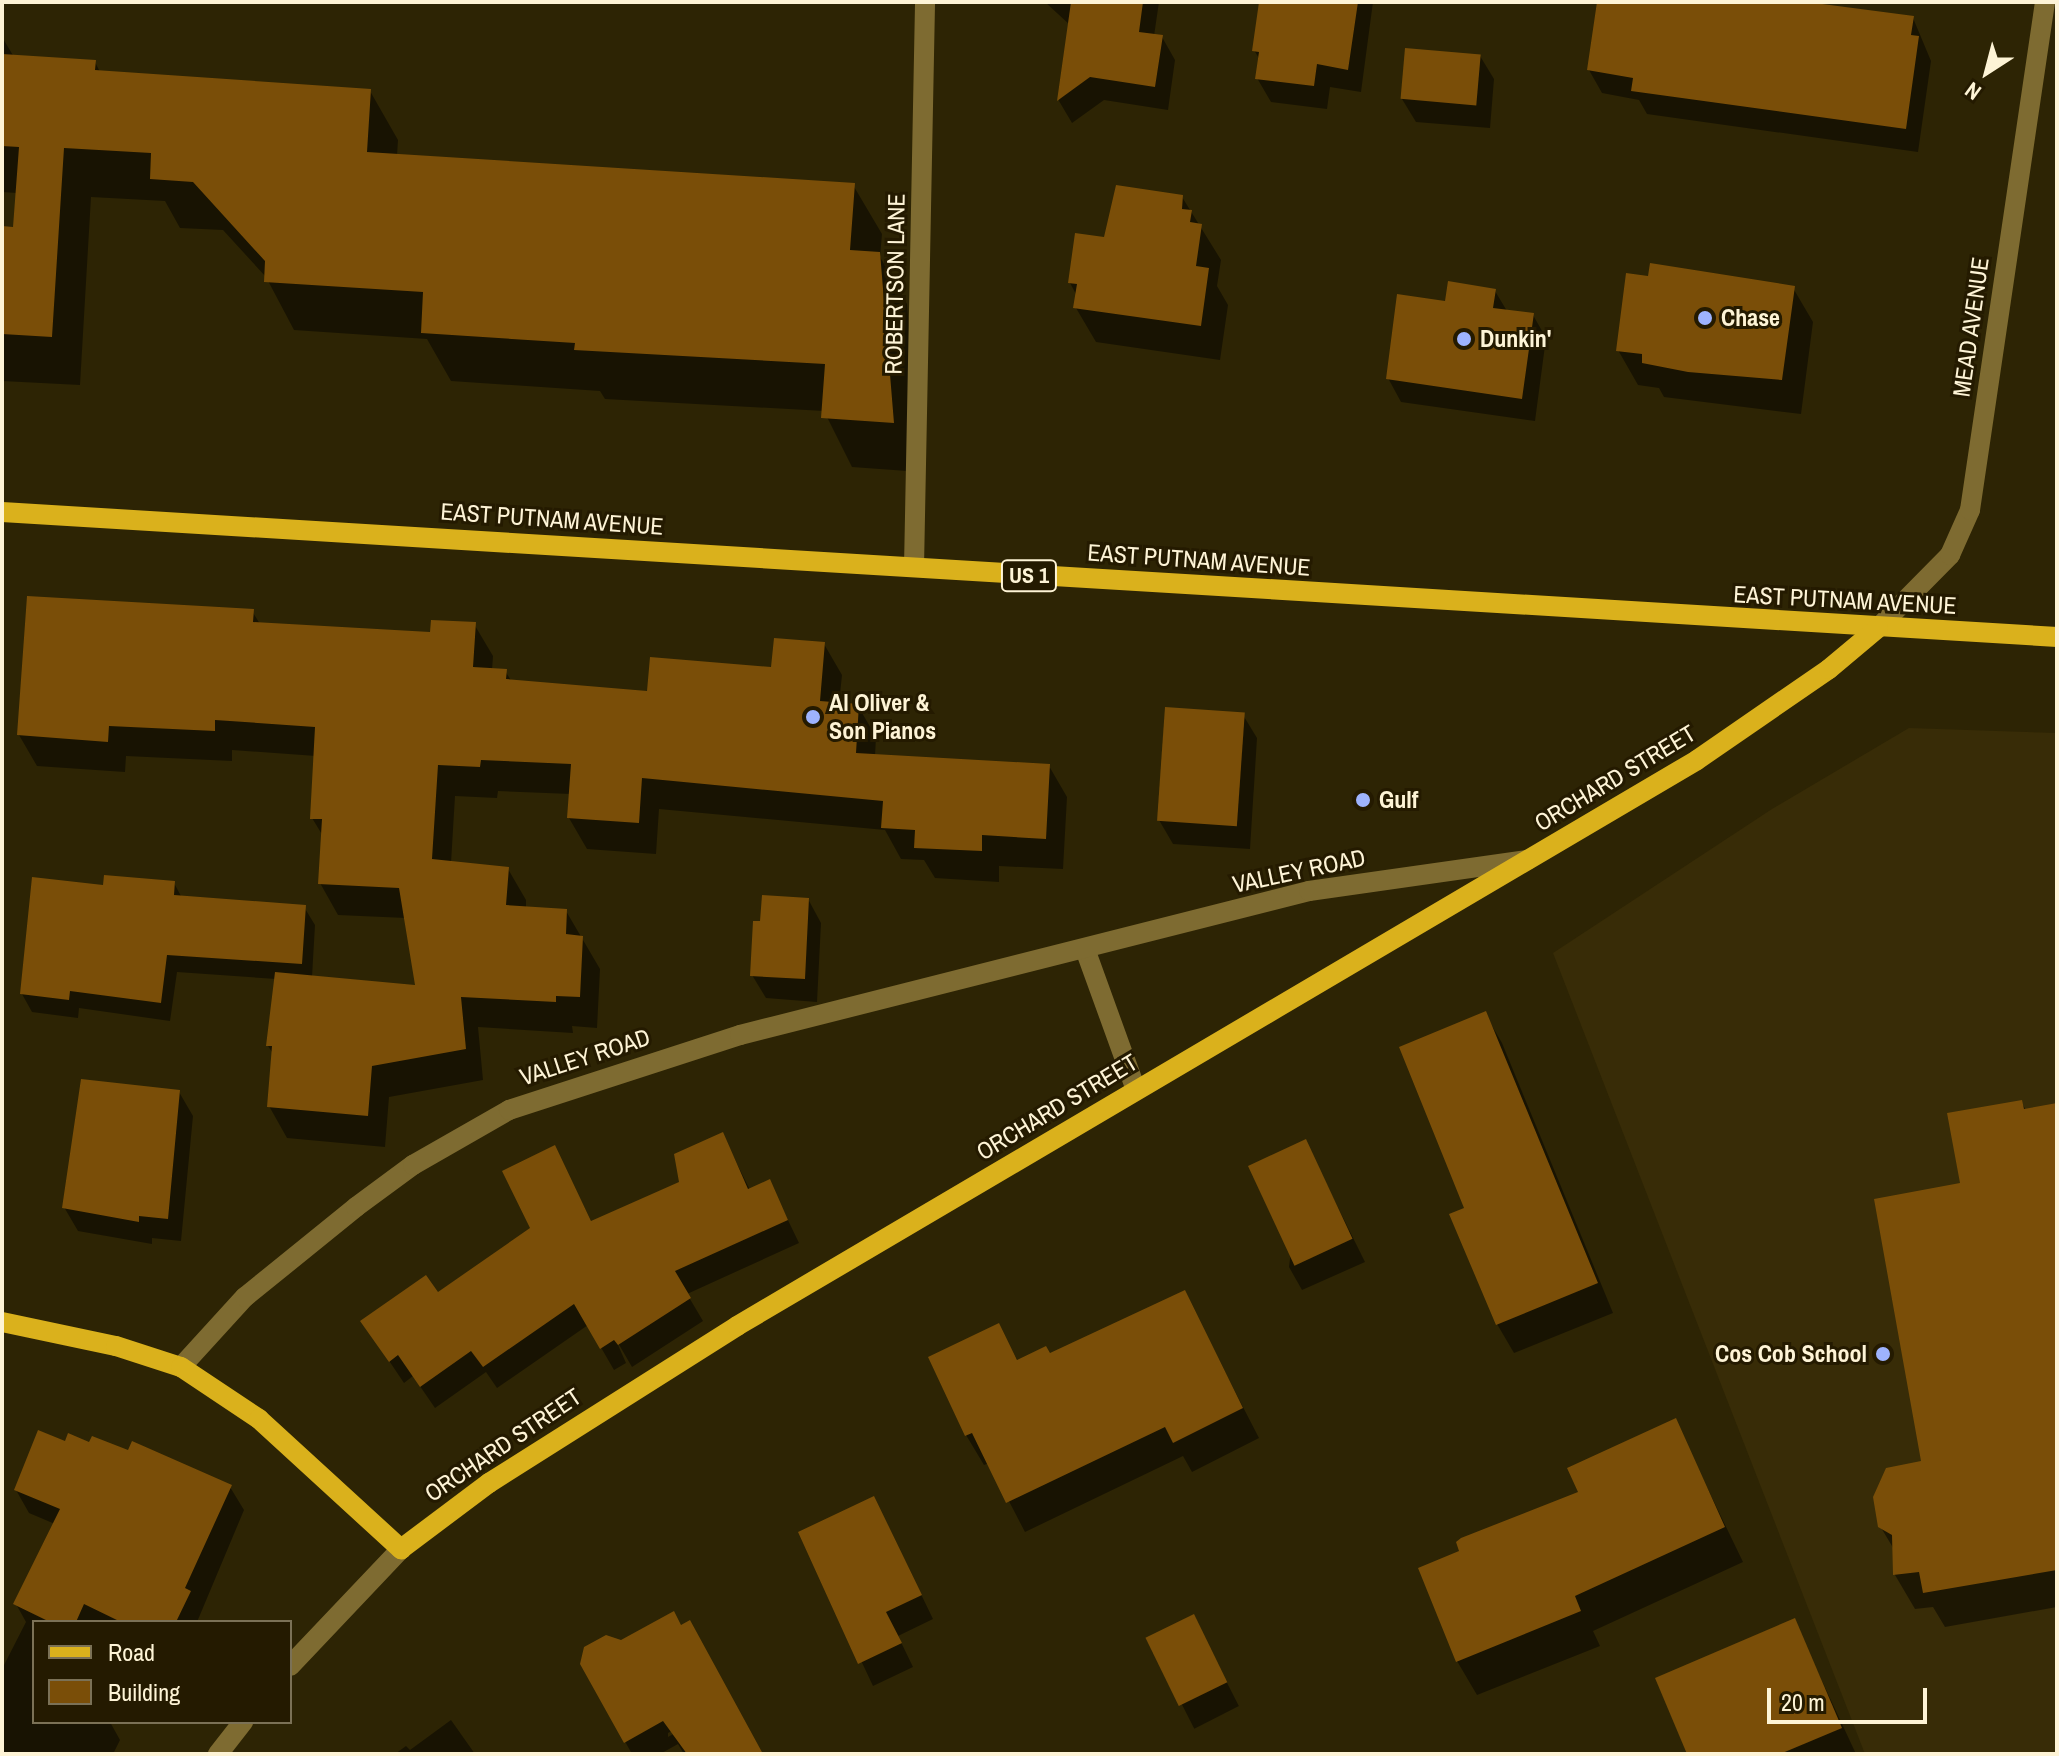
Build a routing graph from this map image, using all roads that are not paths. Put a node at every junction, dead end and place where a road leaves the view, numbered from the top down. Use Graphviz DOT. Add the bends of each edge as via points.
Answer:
graph roads {
  1 [pos="925,2"];
  2 [pos="2045,2"];
  3 [pos="2,512"];
  4 [pos="914,567"];
  5 [pos="1878,628"];
  6 [pos="2057,637"];
  7 [pos="1528,860"];
  8 [pos="1085,949"];
  9 [pos="1136,1090"];
  10 [pos="2,1322"];
  11 [pos="181,1367"];
  12 [pos="401,1549"];
  13 [pos="292,1664"];
  14 [pos="241,1724"];
  15 [pos="218,1754"];
  1 -- 4 [label="street, ROBERTSON LANE"];
  2 -- 5 [label="street, MEAD AVENUE" via="1970,510 1950,555"];
  3 -- 4 [label="main road, EAST PUTNAM AVENUE / US 1"];
  4 -- 5 [label="main road, EAST PUTNAM AVENUE / US 1"];
  5 -- 6 [label="main road, EAST PUTNAM AVENUE / US 1"];
  5 -- 7 [label="main road, ORCHARD STREET" via="1829,669 1697,760"];
  7 -- 8 [label="street, VALLEY ROAD" via="1309,891"];
  7 -- 9 [label="main road, ORCHARD STREET"];
  8 -- 9 [label="street"];
  8 -- 11 [label="street, VALLEY ROAD" via="740,1035 509,1110 413,1165 356,1207 245,1297"];
  9 -- 12 [label="main road, ORCHARD STREET" via="711,1342 489,1483"];
  10 -- 11 [label="main road" via="116,1346"];
  11 -- 12 [label="main road" via="259,1419"];
  12 -- 13 [label="street, ORCHARD STREET"];
  14 -- 15 [label="street"];
}
